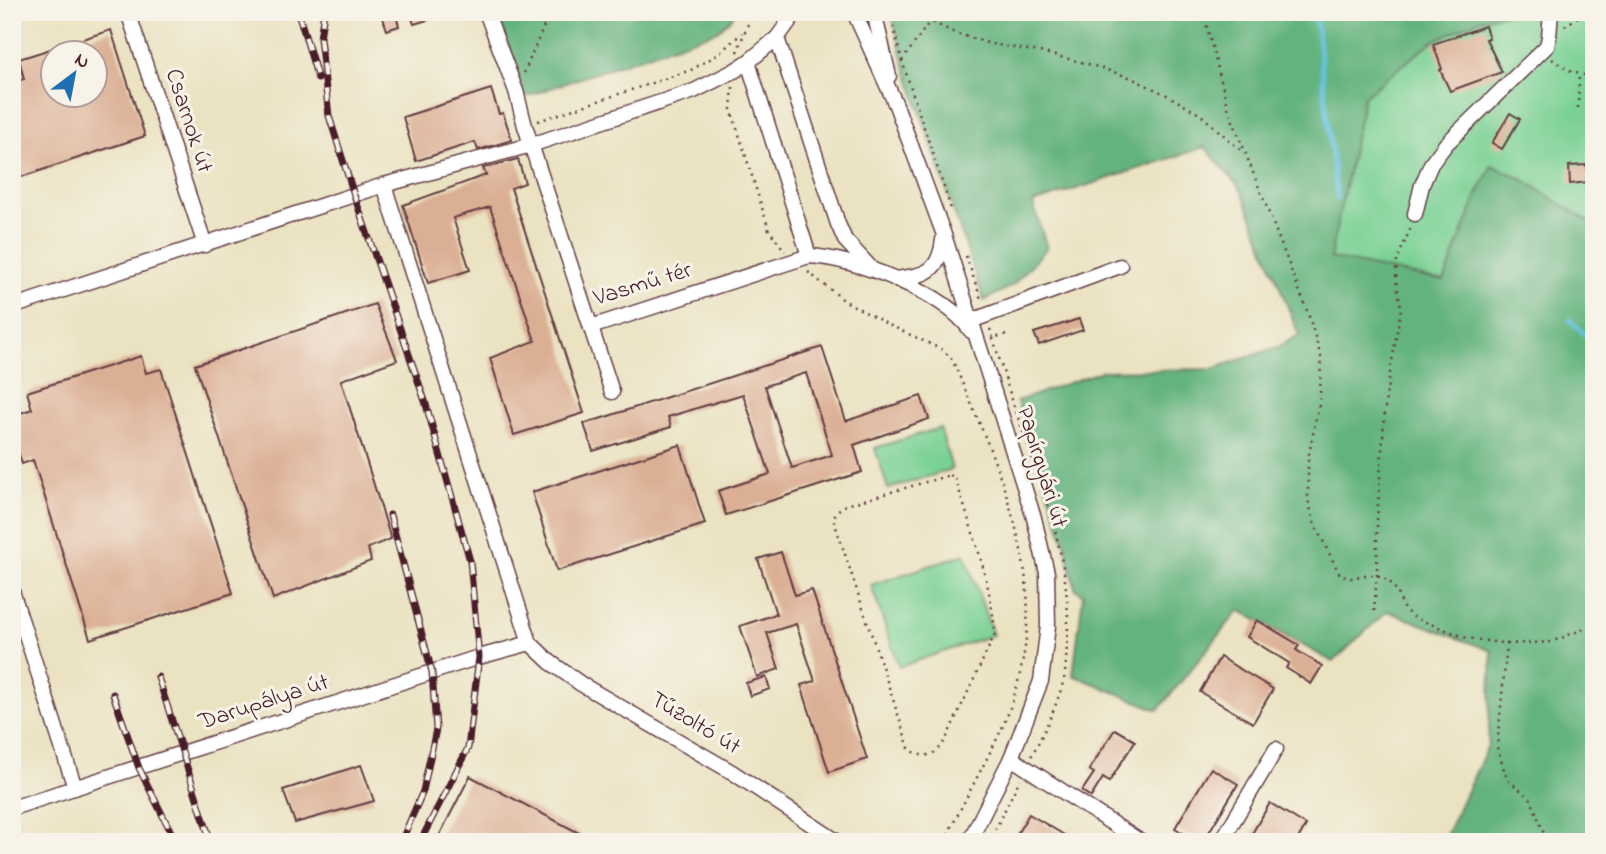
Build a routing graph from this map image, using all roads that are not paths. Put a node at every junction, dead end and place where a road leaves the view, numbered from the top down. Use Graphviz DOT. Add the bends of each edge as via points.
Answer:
graph roads {
  1 [pos="128,12"];
  2 [pos="486,12"];
  3 [pos="854,12"];
  4 [pos="869,12"];
  5 [pos="874,12"];
  6 [pos="1552,12"];
  7 [pos="795,13"];
  8 [pos="777,38"];
  9 [pos="881,42"];
  10 [pos="747,62"];
  11 [pos="896,104"];
  12 [pos="531,145"];
  13 [pos="384,185"];
  14 [pos="1415,214"];
  15 [pos="944,235"];
  16 [pos="205,245"];
  17 [pos="802,258"];
  18 [pos="1120,266"];
  19 [pos="874,271"];
  20 [pos="895,279"];
  21 [pos="12,307"];
  22 [pos="971,321"];
  23 [pos="591,327"];
  24 [pos="979,344"];
  25 [pos="612,392"];
  26 [pos="12,591"];
  27 [pos="530,643"];
  28 [pos="1276,749"];
  29 [pos="1011,758"];
  30 [pos="75,788"];
  31 [pos="12,808"];
  32 [pos="838,842"];
  33 [pos="969,842"];
  34 [pos="1141,842"];
  35 [pos="1221,842"];
  1 -- 16 [label="street, Csarnok út"];
  2 -- 12 [label="street, Vasmű tér"];
  3 -- 11 [label="street"];
  4 -- 9 [label="street"];
  5 -- 9 [label="street"];
  6 -- 14 [label="street" via="1548,42 1431,163"];
  7 -- 8 [label="street"];
  8 -- 10 [label="street"];
  8 -- 19 [label="street" via="838,224 845,240"];
  9 -- 11 [label="street"];
  10 -- 12 [label="street" via="694,90"];
  10 -- 17 [label="street"];
  11 -- 15 [label="street, Papírgyári út"];
  12 -- 13 [label="street"];
  12 -- 23 [label="street, Vasmű tér"];
  13 -- 16 [label="street"];
  13 -- 27 [label="street"];
  15 -- 20 [label="street" via="935,266"];
  15 -- 22 [label="street, Papírgyári út"];
  16 -- 21 [label="street"];
  17 -- 19 [label="street, Vasmű tér" via="826,256"];
  17 -- 23 [label="street, Vasmű tér"];
  18 -- 22 [label="street"];
  19 -- 20 [label="street, Vasmű tér"];
  20 -- 24 [label="street, Vasmű tér" via="945,304"];
  22 -- 24 [label="street, Papírgyári út"];
  23 -- 25 [label="street"];
  24 -- 29 [label="street, Papírgyári út" via="1047,573 1048,626 1041,681"];
  26 -- 30 [label="street"];
  27 -- 30 [label="street, Darupálya út"];
  27 -- 32 [label="street, Tűzoltó út" via="581,684 732,772"];
  28 -- 35 [label="street"];
  29 -- 33 [label="street, Papírgyári út"];
  29 -- 34 [label="street"];
  30 -- 31 [label="street, Darupálya út"];
}
